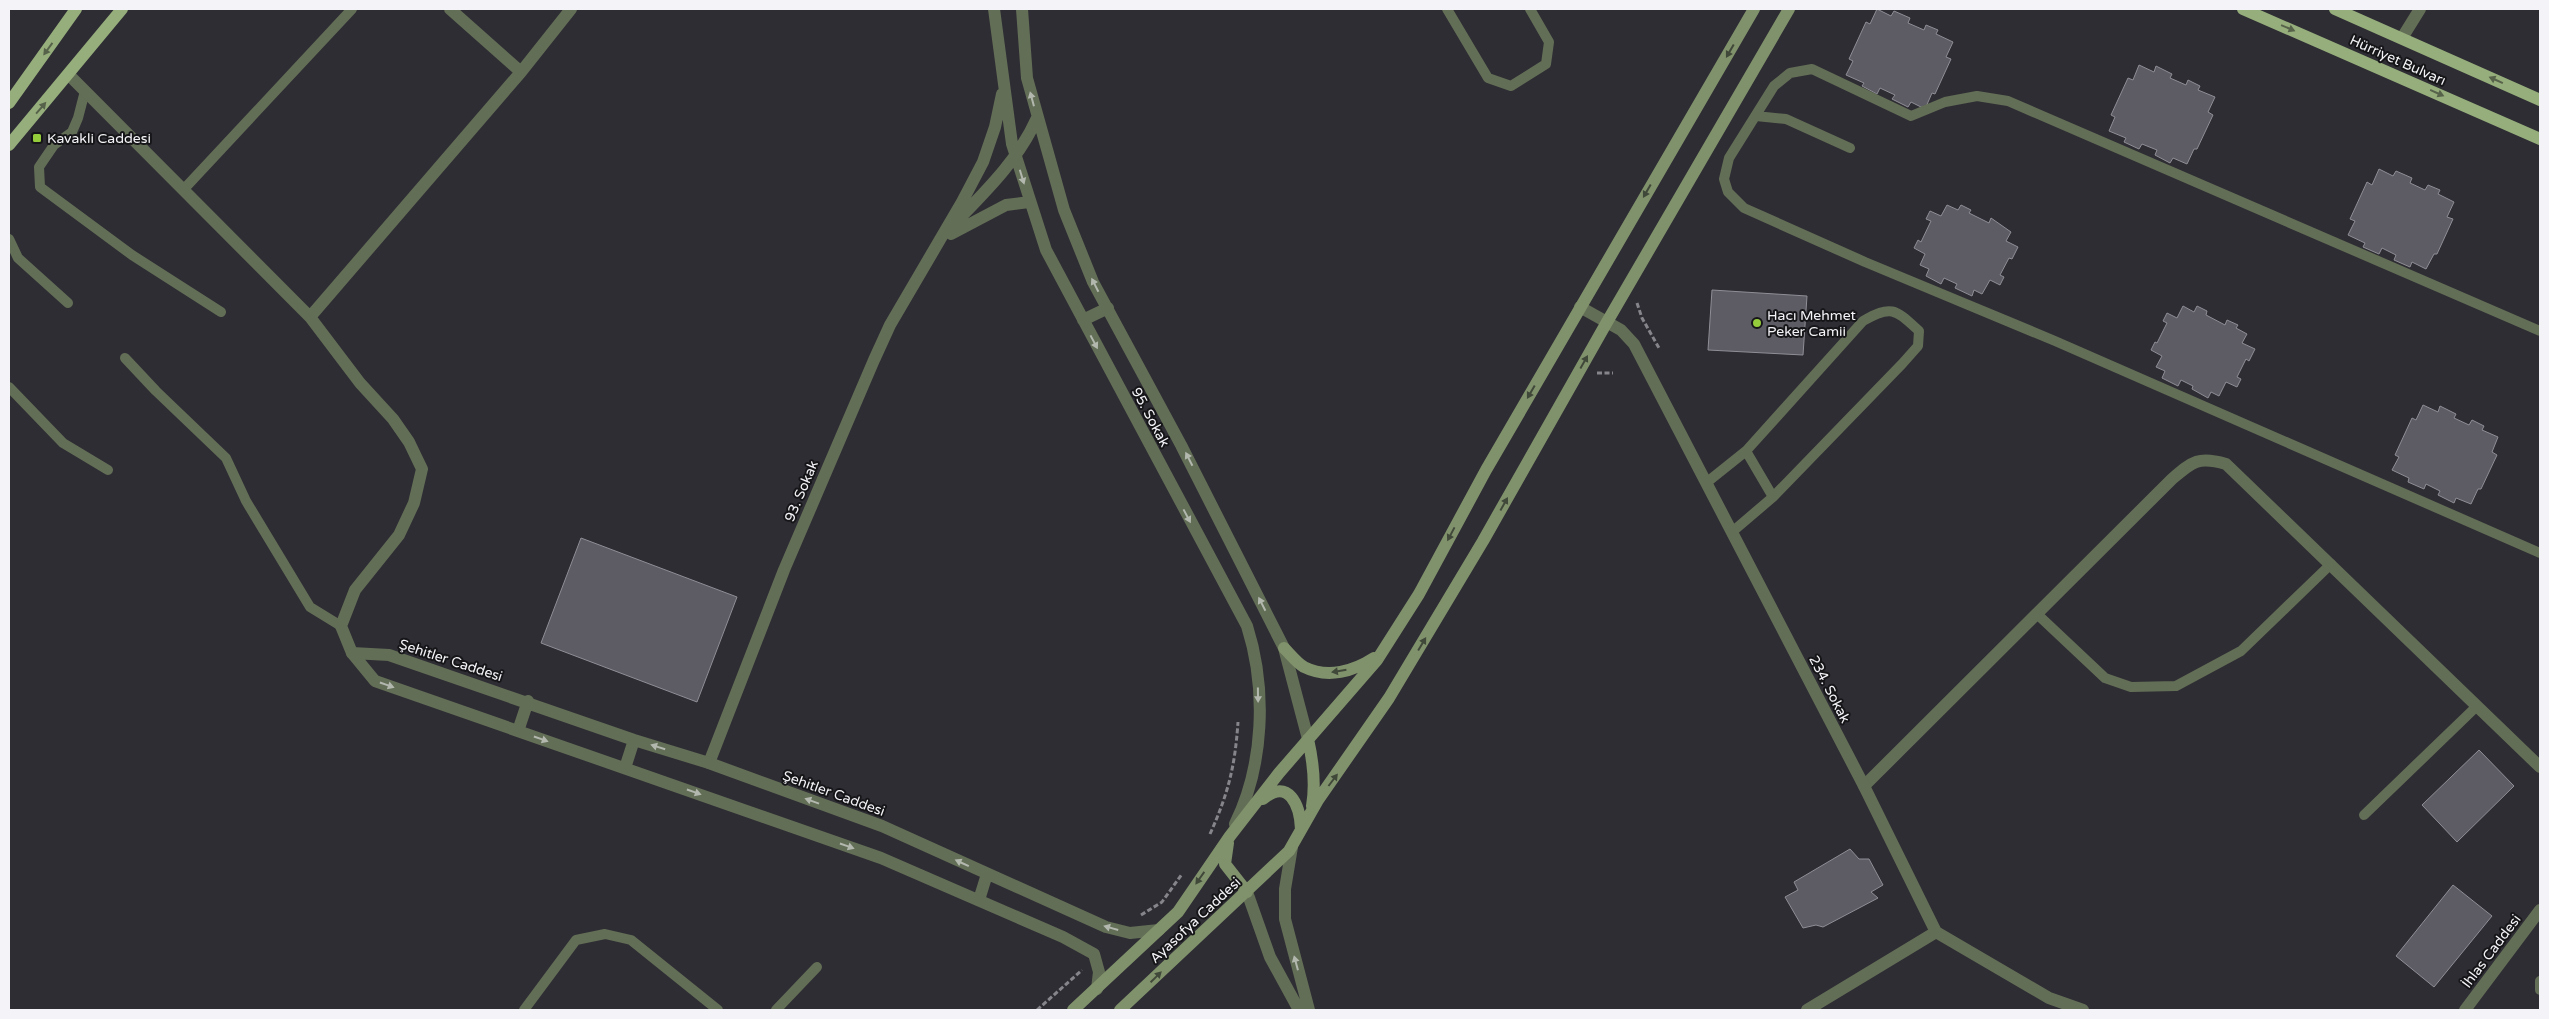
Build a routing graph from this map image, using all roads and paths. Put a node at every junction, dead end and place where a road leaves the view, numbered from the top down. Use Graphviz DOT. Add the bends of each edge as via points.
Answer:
graph roads {
  1 [pos="76,9"];
  2 [pos="122,9"];
  3 [pos="352,9"];
  4 [pos="450,9"];
  5 [pos="571,9"];
  6 [pos="994,9"];
  7 [pos="1022,9"];
  8 [pos="1447,9"];
  9 [pos="1530,9"];
  10 [pos="1754,9"];
  11 [pos="1789,9"];
  12 [pos="2243,9"];
  13 [pos="2335,9"];
  14 [pos="2420,9"];
  15 [pos="2402,38"];
  16 [pos="521,72"];
  17 [pos="69,75"];
  18 [pos="1004,84"];
  19 [pos="86,91"];
  20 [pos="2540,100"];
  21 [pos="9,103"];
  22 [pos="1756,116"];
  23 [pos="1037,118"];
  24 [pos="2540,139"];
  25 [pos="9,145"];
  26 [pos="1850,148"];
  27 [pos="1016,156"];
  28 [pos="184,189"];
  29 [pos="1029,202"];
  30 [pos="9,239"];
  31 [pos="940,240"];
  32 [pos="1637,293"];
  33 [pos="68,303"];
  34 [pos="1580,307"];
  35 [pos="1108,308"];
  36 [pos="221,312"];
  37 [pos="310,317"];
  38 [pos="1082,320"];
  39 [pos="1607,322"];
  40 [pos="2540,331"];
  41 [pos="1659,348"];
  42 [pos="126,358"];
  43 [pos="9,387"];
  44 [pos="1746,451"];
  45 [pos="108,470"];
  46 [pos="1706,482"];
  47 [pos="1773,497"];
  48 [pos="1732,532"];
  49 [pos="2540,553"];
  50 [pos="2331,564"];
  51 [pos="2036,614"];
  52 [pos="341,626"];
  53 [pos="1284,648"];
  54 [pos="1383,652"];
  55 [pos="352,653"];
  56 [pos="528,701"];
  57 [pos="2477,706"];
  58 [pos="1238,722"];
  59 [pos="518,731"];
  60 [pos="1308,739"];
  61 [pos="634,740"];
  62 [pos="709,763"];
  63 [pos="2540,767"];
  64 [pos="625,768"];
  65 [pos="1864,786"];
  66 [pos="1250,810"];
  67 [pos="1311,811"];
  68 [pos="2364,815"];
  69 [pos="1300,829"];
  70 [pos="1230,836"];
  71 [pos="1205,842"];
  72 [pos="1290,849"];
  73 [pos="1184,872"];
  74 [pos="987,874"];
  75 [pos="1247,892"];
  76 [pos="980,900"];
  77 [pos="2540,910"];
  78 [pos="1133,919"];
  79 [pos="1159,930"];
  80 [pos="1936,932"];
  81 [pos="817,967"];
  82 [pos="1083,970"];
  83 [pos="2540,980"];
  84 [pos="1097,989"];
  85 [pos="2540,990"];
  86 [pos="524,1010"];
  87 [pos="718,1010"];
  88 [pos="776,1010"];
  89 [pos="1037,1010"];
  90 [pos="1073,1010"];
  91 [pos="1120,1010"];
  92 [pos="1299,1010"];
  93 [pos="1309,1010"];
  94 [pos="1808,1010"];
  95 [pos="2084,1010"];
  96 [pos="2465,1010"];
  1 -- 21 [label="main road, one-way"];
  2 -- 17 [label="main road"];
  3 -- 28 [label="lane"];
  4 -- 16 [label="street"];
  5 -- 16 [label="street"];
  6 -- 18 [label="street, 95. Sokak"];
  23 -- 7 [label="street, 95. Sokak, one-way" via="1027,78"];
  8 -- 9 [label="lane" via="1488,78 1511,86 1546,64 1549,42"];
  10 -- 34 [label="main road, one-way"];
  11 -- 39 [label="main road"];
  12 -- 24 [label="main road, Hürriyet Bulvarı, one-way"];
  13 -- 15 [label="main road, Hürriyet Bulvarı"];
  14 -- 15 [label="street"];
  20 -- 15 [label="main road, Hürriyet Bulvarı, one-way"];
  16 -- 37 [label="street"];
  17 -- 19 [label="street"];
  25 -- 17 [label="main road, one-way"];
  18 -- 27 [label="street, 95. Sokak"];
  18 -- 31 [label="street" via="995,127 982,162"];
  19 -- 28 [label="street"];
  19 -- 36 [label="lane" via="72,132 54,145 39,167 40,187 132,255"];
  22 -- 26 [label="lane" via="1786,119"];
  22 -- 40 [label="lane" via="1774,86 1790,73 1812,69 1911,116 1945,102 1977,96 2008,101"];
  22 -- 49 [label="lane" via="1729,158 1724,179 1728,192 1744,208"];
  23 -- 27 [label="street"];
  35 -- 23 [label="street, 95. Sokak, one-way" via="1064,210"];
  27 -- 29 [label="street, 95. Sokak, one-way"];
  27 -- 31 [label="street"];
  28 -- 37 [label="street"];
  29 -- 31 [label="street" via="1006,206"];
  29 -- 38 [label="street, 95. Sokak" via="1046,250"];
  30 -- 33 [label="lane" via="18,258"];
  31 -- 62 [label="street, 93. Sokak" via="890,324 874,360 784,570"];
  32 -- 41 [label="path" via="1636,302 1642,318"];
  34 -- 39 [label="street, 234. Sokak"];
  34 -- 54 [label="main road, one-way" via="1419,594"];
  35 -- 38 [label="street"];
  53 -- 35 [label="street, 95. Sokak, one-way"];
  37 -- 52 [label="street" via="360,383 393,419 422,469 414,503 399,535 356,590"];
  38 -- 70 [label="street, 95. Sokak, one-way" via="1247,626 1254,647 1258,675 1258,747 1243,808"];
  39 -- 46 [label="street, 234. Sokak" via="1621,330 1634,344"];
  67 -- 39 [label="main road, one-way" via="1394,690"];
  42 -- 52 [label="lane" via="156,392 226,458 246,501 310,607"];
  43 -- 45 [label="lane" via="63,443"];
  44 -- 46 [label="lane"];
  44 -- 47 [label="lane"];
  44 -- 47 [label="lane" via="1863,321 1880,311 1898,312 1919,331 1918,346"];
  46 -- 48 [label="street, 234. Sokak"];
  47 -- 48 [label="lane"];
  48 -- 65 [label="street, 234. Sokak"];
  50 -- 51 [label="lane" via="2241,651 2176,686 2131,687 2105,678"];
  50 -- 51 [label="street" via="2226,464 2208,458 2189,465 2172,479"];
  50 -- 57 [label="street"];
  51 -- 65 [label="street"];
  52 -- 55 [label="street"];
  54 -- 53 [label="main road, one-way" via="1361,666 1336,673 1318,672 1303,666"];
  53 -- 60 [label="street, 95. Sokak"];
  54 -- 60 [label="main road"];
  55 -- 56 [label="street, Şehitler Caddesi" via="389,655"];
  55 -- 59 [label="street, one-way" via="375,681"];
  56 -- 59 [label="street"];
  56 -- 61 [label="street, Şehitler Caddesi"];
  57 -- 63 [label="street"];
  57 -- 68 [label="lane"];
  58 -- 71 [label="path" via="1235,761 1225,800"];
  59 -- 64 [label="street, one-way"];
  60 -- 66 [label="main road"];
  60 -- 67 [label="main road" via="1315,790"];
  62 -- 61 [label="street, Şehitler Caddesi, one-way"];
  61 -- 64 [label="street"];
  74 -- 62 [label="street, Şehitler Caddesi, one-way" via="882,826"];
  64 -- 76 [label="street, one-way" via="881,858"];
  65 -- 80 [label="street, 234. Sokak"];
  66 -- 69 [label="main road" via="1276,791 1284,792 1295,800 1300,813"];
  66 -- 70 [label="main road"];
  67 -- 69 [label="main road"];
  69 -- 72 [label="main road"];
  70 -- 75 [label="main road" via="1224,854 1225,864"];
  70 -- 79 [label="main road, one-way" via="1178,912"];
  72 -- 75 [label="main road, Ayasofya Caddesi"];
  93 -- 72 [label="street, one-way" via="1285,919 1284,889"];
  73 -- 78 [label="path" via="1162,902"];
  74 -- 76 [label="street"];
  79 -- 74 [label="street, Şehitler Caddesi, one-way" via="1130,933 1106,927"];
  91 -- 75 [label="main road, Ayasofya Caddesi, one-way"];
  75 -- 92 [label="street" via="1270,957"];
  76 -- 84 [label="street" via="1094,954 1099,972"];
  77 -- 96 [label="street, İhlas Caddesi"];
  79 -- 84 [label="main road"];
  80 -- 94 [label="street"];
  80 -- 95 [label="street" via="2049,998"];
  81 -- 88 [label="lane"];
  82 -- 89 [label="path"];
  83 -- 85 [label="lane"];
  84 -- 90 [label="main road"];
  86 -- 87 [label="lane" via="576,940 605,934 632,940"];
}
